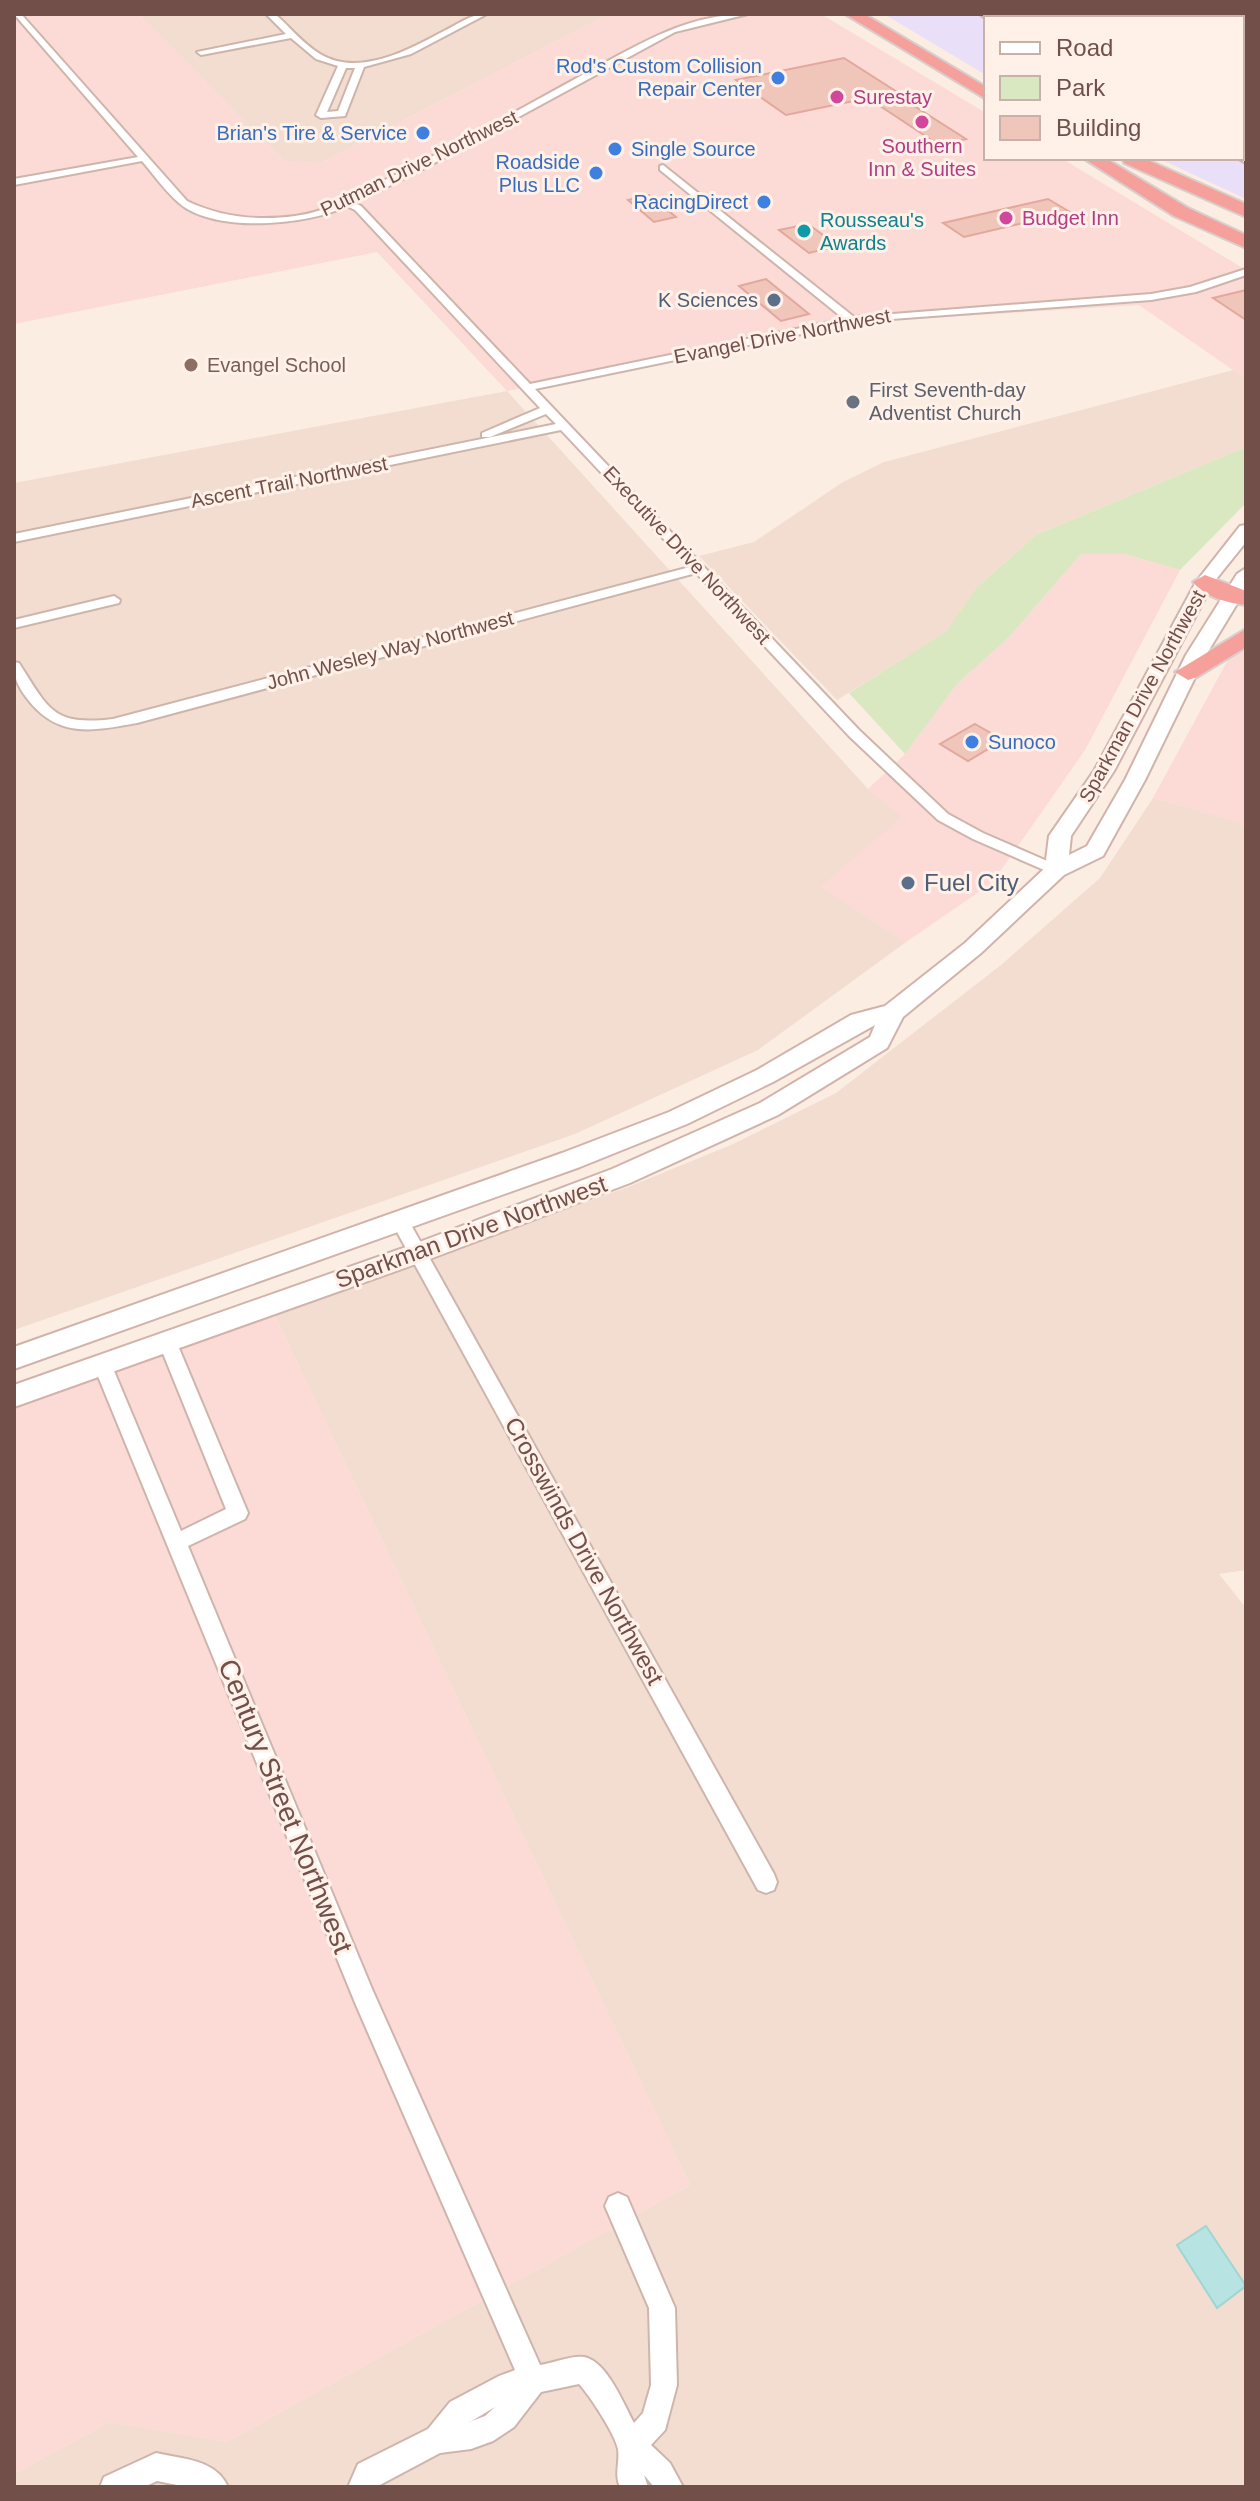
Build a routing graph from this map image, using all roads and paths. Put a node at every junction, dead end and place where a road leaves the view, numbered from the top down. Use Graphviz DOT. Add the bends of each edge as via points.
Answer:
graph roads {
  1 [pos="16,14"];
  2 [pos="270,14"];
  3 [pos="483,14"];
  4 [pos="744,14"];
  5 [pos="856,15"];
  6 [pos="295,35"];
  7 [pos="201,52"];
  8 [pos="343,64"];
  9 [pos="361,64"];
  10 [pos="984,90"];
  11 [pos="145,158"];
  12 [pos="1095,160"];
  13 [pos="1133,160"];
  14 [pos="663,168"];
  15 [pos="14,182"];
  16 [pos="348,203"];
  17 [pos="1246,211"];
  18 [pos="1181,212"];
  19 [pos="1246,242"];
  20 [pos="1246,263"];
  21 [pos="1246,272"];
  22 [pos="1227,280"];
  23 [pos="1246,280"];
  24 [pos="853,321"];
  25 [pos="530,387"];
  26 [pos="549,408"];
  27 [pos="565,426"];
  28 [pos="458,448"];
  29 [pos="1246,530"];
  30 [pos="14,538"];
  31 [pos="701,568"];
  32 [pos="1205,582"];
  33 [pos="1242,587"];
  34 [pos="114,600"];
  35 [pos="14,624"];
  36 [pos="1246,636"];
  37 [pos="14,666"];
  38 [pos="1188,672"];
  39 [pos="1056,870"];
  40 [pos="893,1012"];
  41 [pos="400,1221"];
  42 [pos="418,1253"];
  43 [pos="167,1341"];
  44 [pos="14,1358"];
  45 [pos="102,1364"];
  46 [pos="14,1396"];
  47 [pos="177,1542"];
  48 [pos="766,1882"];
  49 [pos="618,2206"];
  50 [pos="533,2380"];
  51 [pos="632,2445"];
  52 [pos="114,2487"];
  53 [pos="214,2487"];
  54 [pos="362,2487"];
  55 [pos="634,2487"];
  56 [pos="669,2487"];
  1 -- 11 [label="street, Putman Drive Northwest"];
  2 -- 6 [label="street"];
  3 -- 9 [label="street" via="413,48"];
  4 -- 16 [label="street, Putman Drive Northwest" via="672,30"];
  5 -- 10 [label="highway"];
  6 -- 7 [label="street"];
  6 -- 8 [label="street" via="317,56"];
  8 -- 9 [label="street"];
  8 -- 9 [label="street" via="321,115 342,114"];
  11 -- 15 [label="street"];
  11 -- 16 [label="street, Putman Drive Northwest" via="184,203 218,217 295,219"];
  12 -- 18 [label="highway"];
  13 -- 17 [label="highway"];
  14 -- 24 [label="street"];
  16 -- 25 [label="street, Executive Drive Northwest"];
  18 -- 19 [label="highway"];
  18 -- 20 [label="highway" via="1214,244"];
  21 -- 22 [label="street, Evangel Drive Northwest"];
  22 -- 23 [label="street, Evangel Drive Northwest"];
  22 -- 24 [label="street, Evangel Drive Northwest" via="1151,297"];
  24 -- 25 [label="street, Evangel Drive Northwest"];
  25 -- 26 [label="street, Executive Drive Northwest"];
  26 -- 27 [label="street, Executive Drive Northwest"];
  26 -- 28 [label="street"];
  27 -- 28 [label="street, Ascent Trail Northwest"];
  27 -- 31 [label="street, Executive Drive Northwest"];
  28 -- 30 [label="street, Ascent Trail Northwest"];
  29 -- 32 [label="main road, Sparkman Drive Northwest"];
  31 -- 37 [label="street, John Wesley Way Northwest" via="137,719 78,728 54,721"];
  31 -- 39 [label="street, Executive Drive Northwest" via="854,733 943,817"];
  32 -- 33 [label="highway"];
  32 -- 39 [label="main road, Sparkman Drive Northwest" via="1104,771 1060,836"];
  33 -- 38 [label="main road, Sparkman Drive Northwest"];
  34 -- 35 [label="street"];
  36 -- 38 [label="highway"];
  38 -- 39 [label="main road, Sparkman Drive Northwest" via="1095,851"];
  39 -- 40 [label="main road, Sparkman Drive Northwest" via="973,948"];
  40 -- 41 [label="main road, Sparkman Drive Northwest" via="859,1021 765,1076 678,1118"];
  40 -- 42 [label="main road, Sparkman Drive Northwest" via="879,1042 769,1109 621,1176"];
  41 -- 42 [label="street, Crosswinds Drive Northwest"];
  41 -- 44 [label="main road, Sparkman Drive Northwest"];
  42 -- 43 [label="main road, Sparkman Drive Northwest"];
  42 -- 48 [label="street, Crosswinds Drive Northwest"];
  43 -- 45 [label="main road, Sparkman Drive Northwest"];
  43 -- 47 [label="street" via="238,1513"];
  45 -- 46 [label="main road, Sparkman Drive Northwest"];
  45 -- 47 [label="street, Century Street Northwest"];
  47 -- 50 [label="street, Century Street Northwest" via="471,2247"];
  49 -- 51 [label="street" via="662,2308 664,2385 655,2420"];
  50 -- 51 [label="street" via="583,2370 602,2387"];
  50 -- 54 [label="street" via="509,2414 493,2426 473,2438 438,2439 368,2474"];
  51 -- 55 [label="street"];
  51 -- 56 [label="street" via="660,2468"];
  52 -- 53 [label="street" via="156,2467 201,2476"];
}
